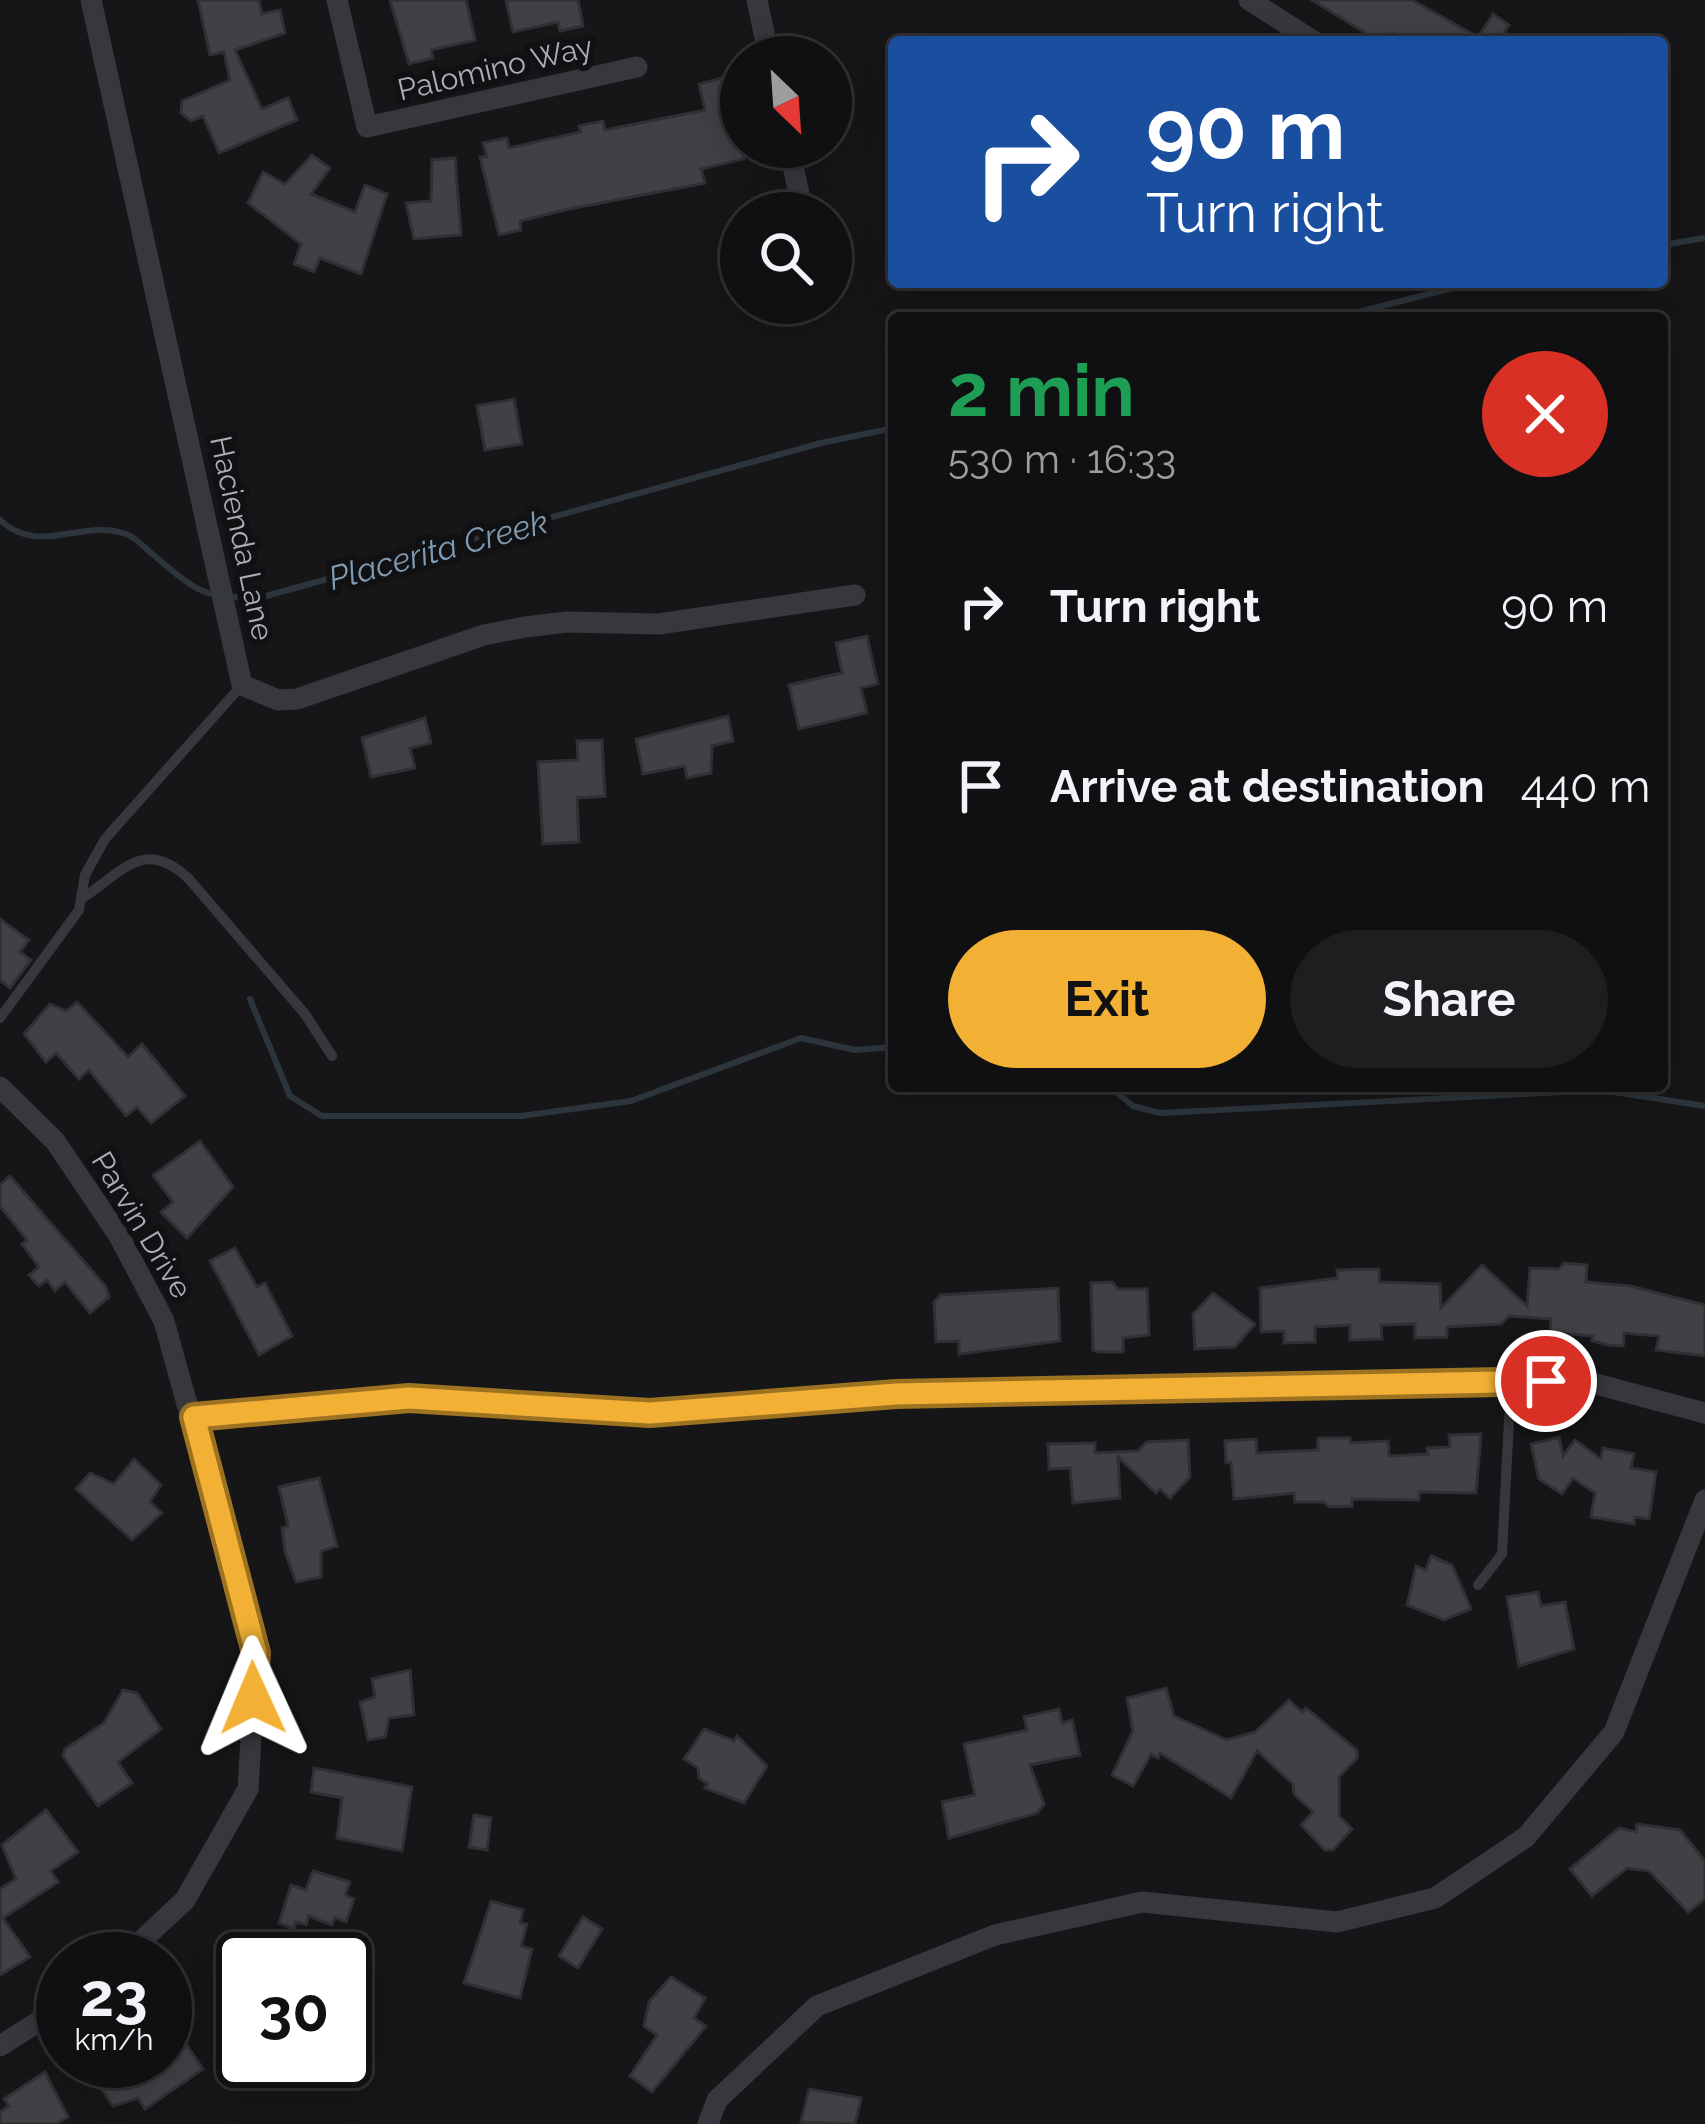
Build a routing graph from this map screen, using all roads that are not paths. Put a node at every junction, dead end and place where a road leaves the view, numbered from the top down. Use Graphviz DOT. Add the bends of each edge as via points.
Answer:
graph roads {
  1 [pos="91,0"];
  2 [pos="338,0"];
  3 [pos="757,0"];
  4 [pos="1249,0"];
  5 [pos="765,36"];
  6 [pos="1306,36"];
  7 [pos="637,68"];
  8 [pos="855,596"];
  9 [pos="242,685"];
  10 [pos="81,899"];
  11 [pos="0,1018"];
  12 [pos="332,1057"];
  13 [pos="0,1087"];
  14 [pos="1511,1382"];
  15 [pos="1705,1413"];
  16 [pos="194,1417"];
  17 [pos="1705,1500"];
  18 [pos="1478,1585"];
  19 [pos="151,1932"];
  20 [pos="36,2023"];
  21 [pos="0,2045"];
  22 [pos="708,2124"];
  1 -- 9 [label="street, Hacienda Lane"];
  2 -- 7 [label="street, Palomino Way" via="367,128"];
  3 -- 5 [label="street"];
  4 -- 6 [label="street"];
  8 -- 9 [label="street, Hacienda Lane" via="659,624 567,622 484,635 297,699"];
  9 -- 10 [label="lane" via="105,839"];
  10 -- 11 [label="lane"];
  10 -- 12 [label="lane" via="133,862 166,861 304,1014"];
  13 -- 16 [label="street, Parvin Drive" via="56,1141 119,1236 164,1321"];
  14 -- 15 [label="street" via="1581,1380"];
  14 -- 16 [label="street" via="896,1394 650,1413 409,1398"];
  14 -- 18 [label="lane" via="1502,1554"];
  16 -- 19 [label="street, Parvin Drive" via="256,1653 248,1789 185,1900"];
  17 -- 22 [label="street" via="1614,1732 1526,1837 1435,1898 1337,1922 1142,1902 995,1935 817,2006 717,2100"];
  20 -- 21 [label="street"];
}
